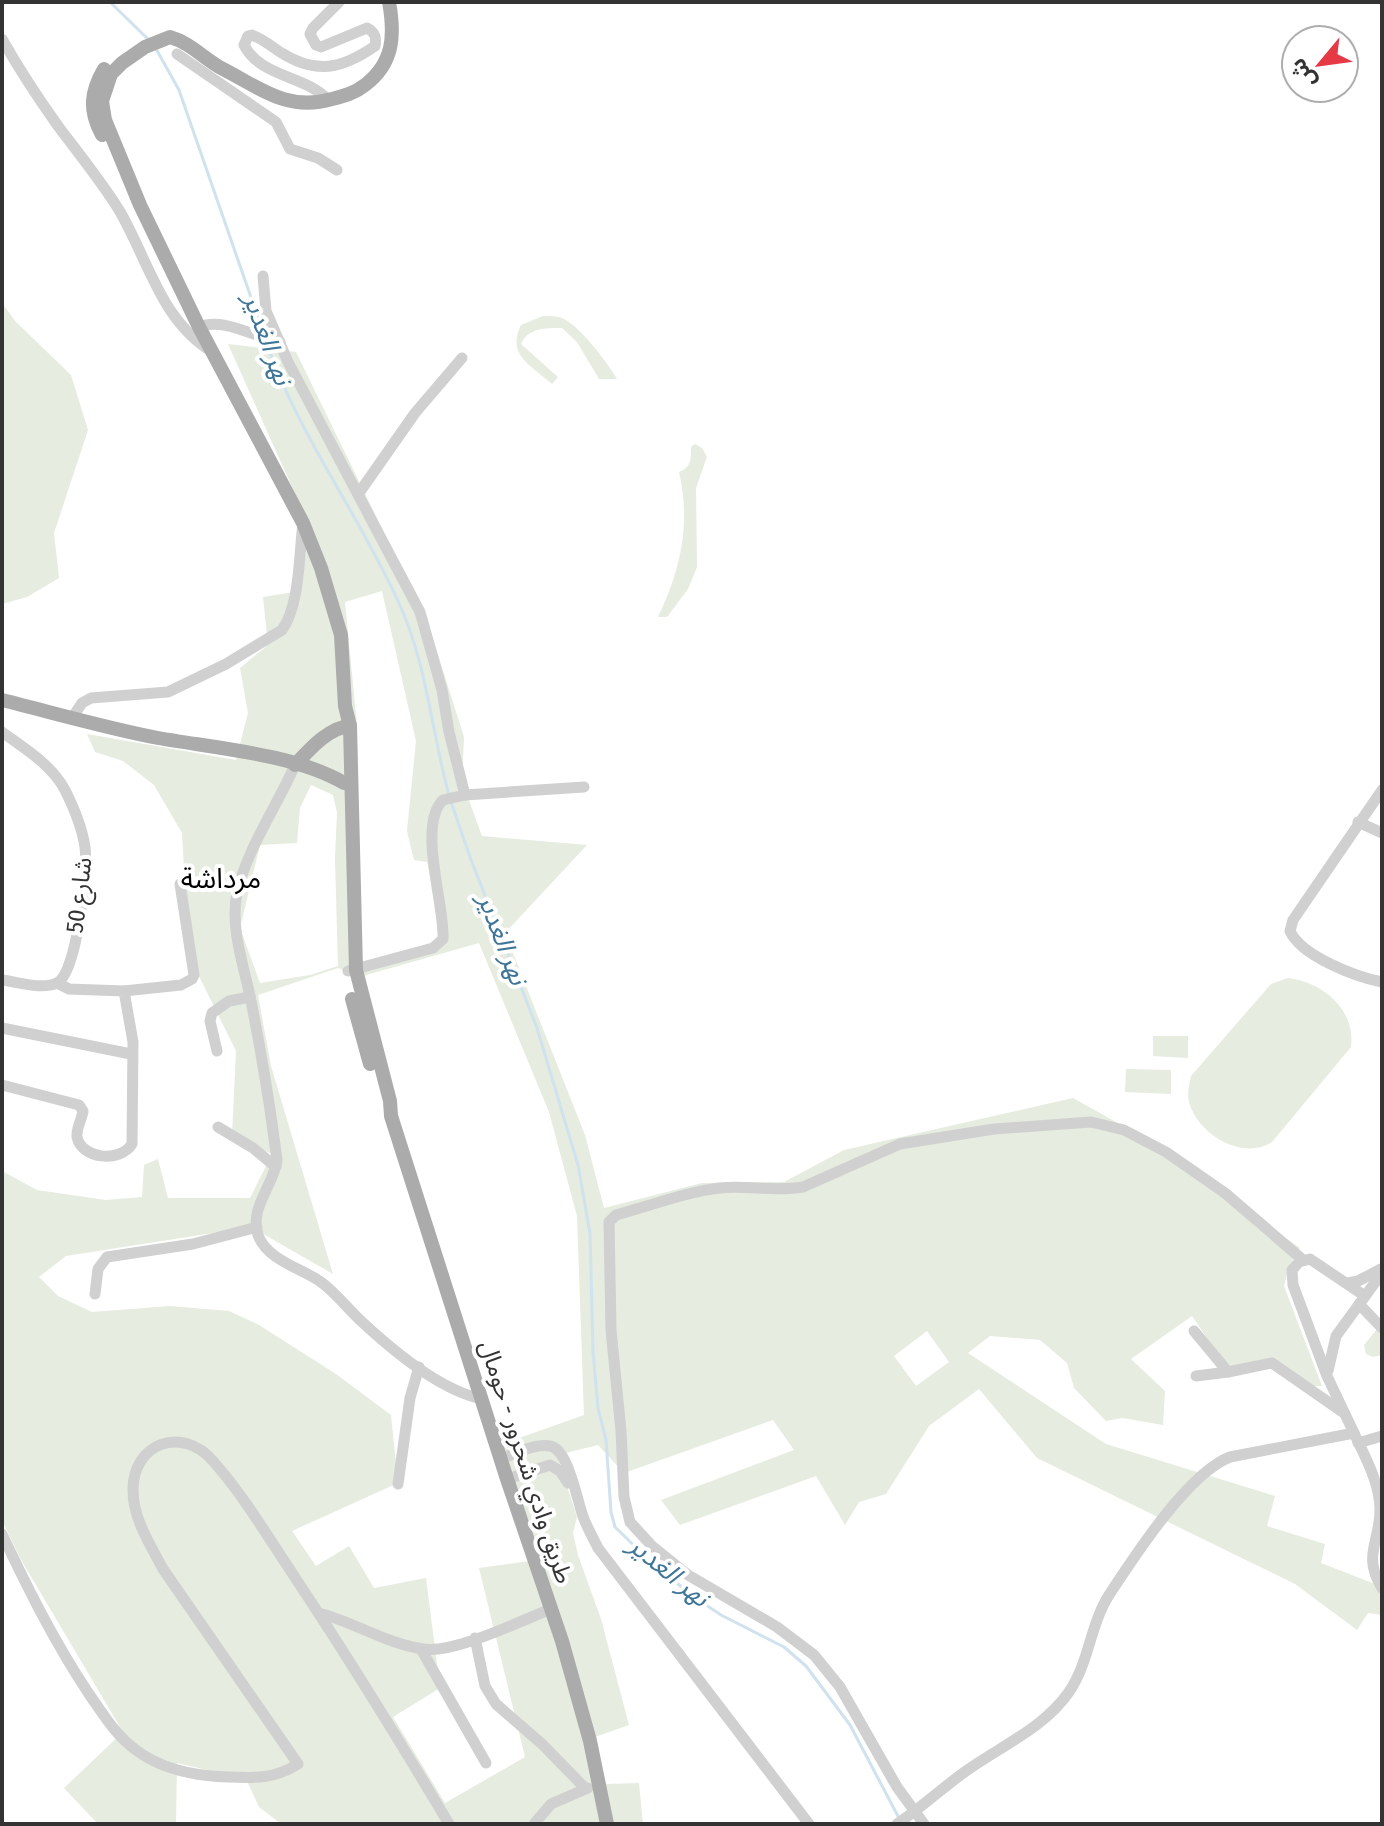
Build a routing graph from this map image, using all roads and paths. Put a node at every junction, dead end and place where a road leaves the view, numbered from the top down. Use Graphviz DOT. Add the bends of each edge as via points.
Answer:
graph roads {
  1 [pos="339,2"];
  2 [pos="389,2"];
  3 [pos="2,39"];
  4 [pos="177,54"];
  5 [pos="328,100"];
  6 [pos="337,170"];
  7 [pos="263,276"];
  8 [pos="199,327"];
  9 [pos="278,341"];
  10 [pos="214,354"];
  11 [pos="462,358"];
  12 [pos="359,493"];
  13 [pos="303,523"];
  14 [pos="2,700"];
  15 [pos="72,718"];
  16 [pos="346,726"];
  17 [pos="2,732"];
  18 [pos="295,765"];
  19 [pos="344,783"];
  20 [pos="584,787"];
  21 [pos="1382,790"];
  22 [pos="462,796"];
  23 [pos="348,814"];
  24 [pos="1358,822"];
  25 [pos="1382,833"];
  26 [pos="180,884"];
  27 [pos="352,970"];
  28 [pos="2,980"];
  29 [pos="1382,982"];
  30 [pos="57,983"];
  31 [pos="124,991"];
  32 [pos="250,997"];
  33 [pos="2,1028"];
  34 [pos="217,1051"];
  35 [pos="131,1054"];
  36 [pos="2,1085"];
  37 [pos="218,1127"];
  38 [pos="276,1167"];
  39 [pos="257,1227"];
  40 [pos="1303,1260"];
  41 [pos="1382,1271"];
  42 [pos="1348,1283"];
  43 [pos="95,1294"];
  44 [pos="1362,1300"];
  45 [pos="1382,1328"];
  46 [pos="1194,1331"];
  47 [pos="1313,1338"];
  48 [pos="1334,1341"];
  49 [pos="419,1367"];
  50 [pos="1228,1372"];
  51 [pos="1196,1376"];
  52 [pos="1327,1376"];
  53 [pos="482,1399"];
  54 [pos="1344,1414"];
  55 [pos="1382,1436"];
  56 [pos="1356,1438"];
  57 [pos="501,1459"];
  58 [pos="507,1479"];
  59 [pos="398,1484"];
  60 [pos="576,1496"];
  61 [pos="2,1534"];
  62 [pos="1382,1588"];
  63 [pos="551,1609"];
  64 [pos="319,1613"];
  65 [pos="475,1638"];
  66 [pos="421,1649"];
  67 [pos="486,1763"];
  68 [pos="592,1787"];
  69 [pos="905,1818"];
  70 [pos="449,1824"];
  71 [pos="534,1824"];
  72 [pos="607,1824"];
  73 [pos="809,1824"];
  74 [pos="924,1824"];
  1 -- 5 [label="street" via="310,34 321,47 358,30 374,31 375,46 349,62 333,67 300,63 252,35 244,45 271,70"];
  2 -- 5 [label="main road, طريق وادي شحرور - حومال" via="393,39 382,70 355,92"];
  3 -- 10 [label="street" via="120,211 175,318"];
  4 -- 6 [label="street" via="276,122 290,149"];
  5 -- 8 [label="main road, طريق وادي شحرور - حومال" via="310,105 284,101 177,31 142,44 104,69 96,83 93,115"];
  7 -- 9 [label="street" via="266,311"];
  8 -- 9 [label="street" via="221,323"];
  8 -- 10 [label="main road, طريق وادي شحرور - حومال"];
  9 -- 12 [label="street"];
  10 -- 13 [label="main road, طريق وادي شحرور - حومال"];
  11 -- 12 [label="street" via="415,413"];
  12 -- 22 [label="street" via="426,627"];
  13 -- 15 [label="street" via="294,598 282,630 168,692 91,698"];
  13 -- 16 [label="main road, طريق وادي شحرور - حومال" via="341,635"];
  14 -- 15 [label="main road"];
  15 -- 18 [label="main road"];
  16 -- 18 [label="main road"];
  16 -- 19 [label="main road, طريق وادي شحرور - حومال"];
  16 -- 23 [label="main road, طريق وادي شحرور - حومال"];
  17 -- 30 [label="street, شارع 50" via="53,773 83,834 87,867 77,932 66,973"];
  18 -- 19 [label="main road"];
  18 -- 32 [label="street" via="255,845 236,898 237,934"];
  19 -- 23 [label="main road, طريق وادي شحرور - حومال"];
  20 -- 22 [label="street"];
  21 -- 24 [label="street"];
  22 -- 27 [label="street" via="443,800 435,811 434,866 443,939 433,948"];
  23 -- 27 [label="main road, طريق وادي شحرور - حومال"];
  24 -- 25 [label="street"];
  24 -- 29 [label="street" via="1290,931 1324,961"];
  26 -- 31 [label="street" via="192,979"];
  27 -- 53 [label="main road, طريق وادي شحرور - حومال" via="391,1116"];
  28 -- 30 [label="street"];
  30 -- 31 [label="street" via="69,989"];
  31 -- 35 [label="street"];
  32 -- 34 [label="street" via="229,1001 212,1013"];
  32 -- 38 [label="street"];
  33 -- 35 [label="street"];
  35 -- 36 [label="street" via="132,1144 114,1157 80,1144 79,1105"];
  37 -- 38 [label="street"];
  38 -- 39 [label="street"];
  39 -- 43 [label="street" via="193,1244 107,1257 98,1269"];
  39 -- 49 [label="street" via="270,1252 319,1281"];
  40 -- 42 [label="street" via="1314,1261"];
  40 -- 47 [label="street" via="1292,1270 1292,1280"];
  40 -- 69 [label="street" via="1225,1193 1166,1152 1124,1130 1091,1122 921,1140 877,1153 803,1187 702,1191 616,1215 609,1222 611,1330 630,1522 688,1575 814,1655 854,1708 897,1787"];
  41 -- 42 [label="street"];
  41 -- 44 [label="street"];
  42 -- 44 [label="street"];
  44 -- 45 [label="street"];
  44 -- 48 [label="street"];
  46 -- 50 [label="street"];
  47 -- 48 [label="street" via="1325,1344"];
  47 -- 52 [label="street"];
  48 -- 52 [label="street"];
  49 -- 53 [label="street" via="452,1391"];
  49 -- 59 [label="street"];
  50 -- 51 [label="street"];
  50 -- 54 [label="street" via="1272,1363"];
  52 -- 54 [label="street"];
  53 -- 57 [label="main road, طريق وادي شحرور - حومال"];
  54 -- 56 [label="street"];
  55 -- 56 [label="street"];
  56 -- 62 [label="street" via="1378,1493 1371,1561"];
  56 -- 69 [label="street" via="1230,1457 1214,1465 1167,1514 1105,1602 1076,1681 1060,1703"];
  57 -- 58 [label="main road, طريق وادي شحرور - حومال"];
  57 -- 60 [label="street" via="553,1446 566,1463"];
  58 -- 60 [label="street" via="550,1465"];
  58 -- 63 [label="main road, طريق وادي شحرور - حومال"];
  60 -- 73 [label="street" via="611,1568"];
  61 -- 64 [label="street" via="59,1649 118,1734 150,1759 191,1773 268,1777 298,1764 146,1537 133,1488 144,1457 170,1440 190,1444 212,1458"];
  63 -- 65 [label="street"];
  63 -- 68 [label="main road, طريق وادي شحرور - حومال" via="576,1691"];
  64 -- 66 [label="street"];
  64 -- 70 [label="street"];
  65 -- 66 [label="street" via="446,1648"];
  65 -- 68 [label="street" via="485,1686 496,1704"];
  66 -- 67 [label="street"];
  68 -- 71 [label="street" via="551,1804"];
  68 -- 72 [label="main road, طريق وادي شحرور - حومال"];
  69 -- 74 [label="street"];
}
